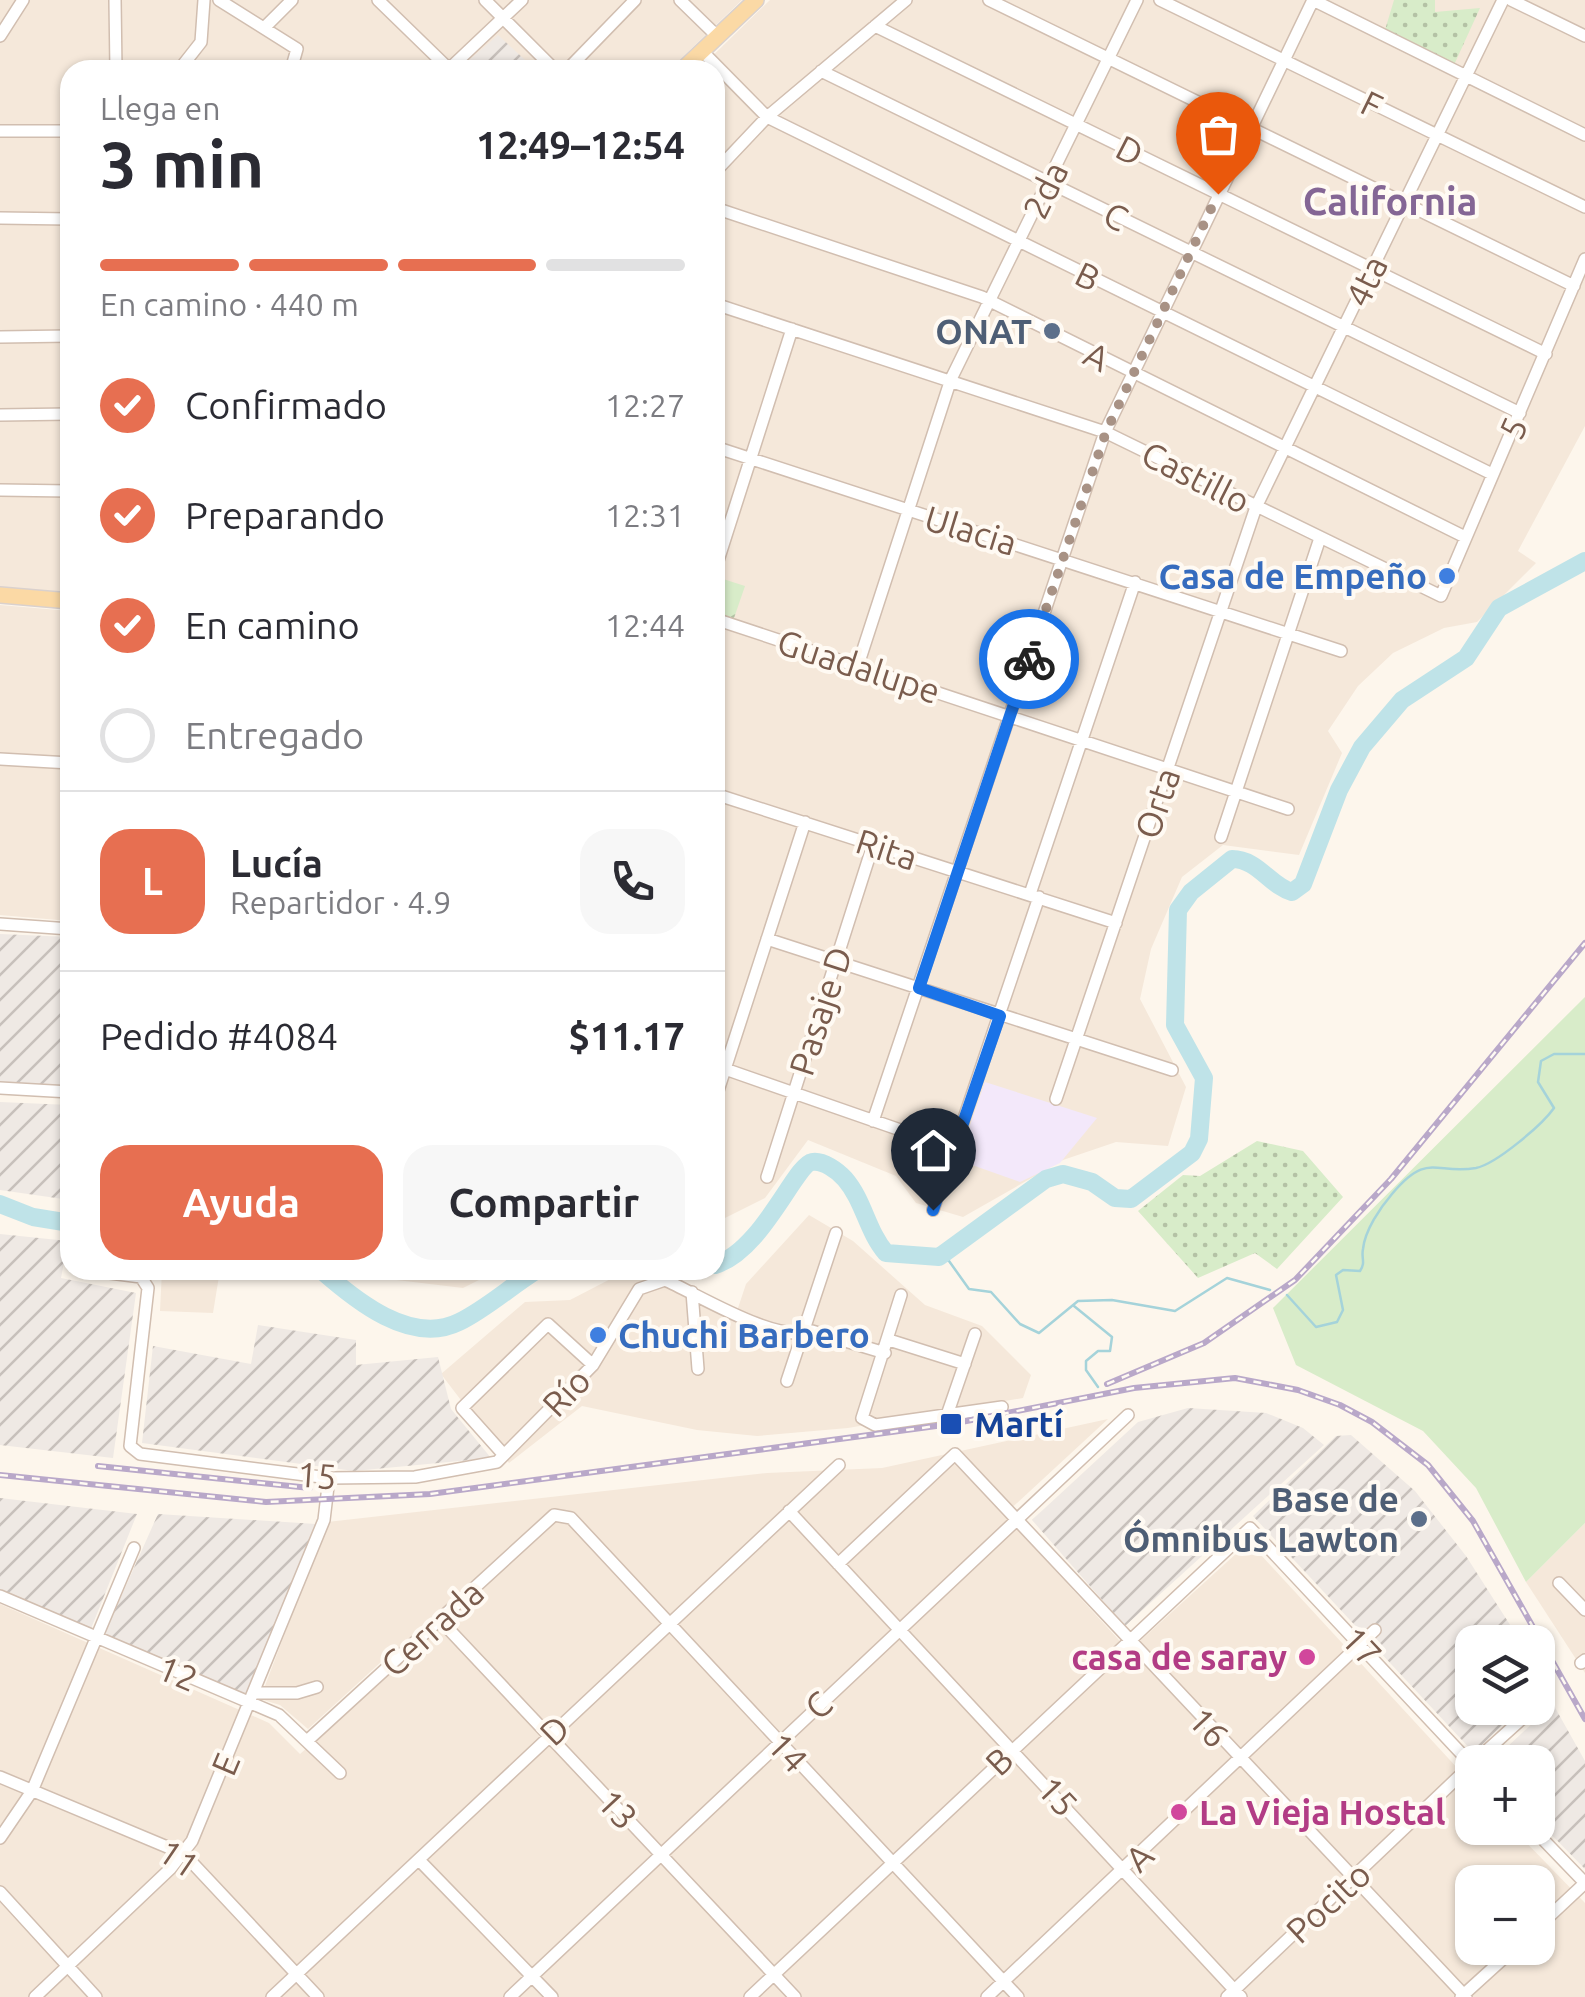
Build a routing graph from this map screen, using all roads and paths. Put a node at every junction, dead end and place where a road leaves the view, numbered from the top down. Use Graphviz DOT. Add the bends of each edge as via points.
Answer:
graph roads {
  1 [pos="23,0"];
  2 [pos="115,0"];
  3 [pos="204,0"];
  4 [pos="219,0"];
  5 [pos="292,0"];
  6 [pos="378,0"];
  7 [pos="484,0"];
  8 [pos="522,0"];
  9 [pos="635,0"];
  10 [pos="680,0"];
  11 [pos="756,0"];
  12 [pos="906,0"];
  13 [pos="989,0"];
  14 [pos="1137,0"];
  15 [pos="1160,0"];
  16 [pos="1313,0"];
  17 [pos="1503,0"];
  18 [pos="1511,0"];
  19 [pos="504,19"];
  20 [pos="874,26"];
  21 [pos="264,28"];
  22 [pos="0,36"];
  23 [pos="717,36"];
  24 [pos="1585,36"];
  25 [pos="702,52"];
  26 [pos="1107,58"];
  27 [pos="116,60"];
  28 [pos="187,60"];
  29 [pos="295,60"];
  30 [pos="441,60"];
  31 [pos="458,60"];
  32 [pos="546,60"];
  33 [pos="577,60"];
  34 [pos="693,60"];
  35 [pos="710,60"];
  36 [pos="1284,61"];
  37 [pos="822,71"];
  38 [pos="725,75"];
  39 [pos="1466,76"];
  40 [pos="767,117"];
  41 [pos="1077,123"];
  42 [pos="1251,127"];
  43 [pos="0,131"];
  44 [pos="60,131"];
  45 [pos="1437,135"];
  46 [pos="1585,135"];
  47 [pos="725,161"];
  48 [pos="1048,182"];
  49 [pos="1218,194"];
  50 [pos="1405,201"];
  51 [pos="1585,207"];
  52 [pos="725,211"];
  53 [pos="0,218"];
  54 [pos="60,219"];
  55 [pos="1019,244"];
  56 [pos="1190,254"];
  57 [pos="1585,259"];
  58 [pos="1372,269"];
  59 [pos="1574,286"];
  60 [pos="989,301"];
  61 [pos="725,307"];
  62 [pos="1162,312"];
  63 [pos="1343,328"];
  64 [pos="792,329"];
  65 [pos="60,336"];
  66 [pos="0,337"];
  67 [pos="1546,354"];
  68 [pos="1133,374"];
  69 [pos="951,379"];
  70 [pos="1315,386"];
  71 [pos="1520,413"];
  72 [pos="60,414"];
  73 [pos="0,415"];
  74 [pos="1106,432"];
  75 [pos="1286,446"];
  76 [pos="725,449"];
  77 [pos="751,458"];
  78 [pos="1492,474"];
  79 [pos="0,490"];
  80 [pos="60,491"];
  81 [pos="1256,507"];
  82 [pos="906,510"];
  83 [pos="1465,537"];
  84 [pos="1320,538"];
  85 [pos="725,539"];
  86 [pos="1062,558"];
  87 [pos="1135,582"];
  88 [pos="0,595"];
  89 [pos="1440,596"];
  90 [pos="60,600"];
  91 [pos="1222,610"];
  92 [pos="725,622"];
  93 [pos="1288,633"];
  94 [pos="1341,651"];
  95 [pos="858,666"];
  96 [pos="1009,716"];
  97 [pos="1082,739"];
  98 [pos="0,759"];
  99 [pos="60,763"];
  100 [pos="1169,768"];
  101 [pos="1236,791"];
  102 [pos="725,797"];
  103 [pos="1288,809"];
  104 [pos="805,822"];
  105 [pos="1221,837"];
  106 [pos="873,845"];
  107 [pos="958,872"];
  108 [pos="1034,896"];
  109 [pos="1116,923"];
  110 [pos="0,924"];
  111 [pos="60,928"];
  112 [pos="767,939"];
  113 [pos="836,961"];
  114 [pos="919,988"];
  115 [pos="1000,1016"];
  116 [pos="1078,1039"];
  117 [pos="725,1069"];
  118 [pos="1172,1070"];
  119 [pos="0,1088"];
  120 [pos="60,1091"];
  121 [pos="794,1092"];
  122 [pos="1056,1099"];
  123 [pos="873,1122"];
  124 [pos="955,1149"];
  125 [pos="766,1177"];
  126 [pos="933,1210"];
  127 [pos="836,1233"];
  128 [pos="142,1280"];
  129 [pos="692,1292"];
  130 [pos="902,1295"];
  131 [pos="802,1334"];
  132 [pos="976,1334"];
  133 [pos="886,1347"];
  134 [pos="965,1364"];
  135 [pos="593,1365"];
  136 [pos="698,1369"];
  137 [pos="787,1381"];
  138 [pos="1002,1407"];
  139 [pos="947,1414"];
  140 [pos="1128,1415"];
  141 [pos="504,1455"];
  142 [pos="838,1465"];
  143 [pos="329,1478"];
  144 [pos="789,1511"];
  145 [pos="554,1514"];
  146 [pos="1018,1518"];
  147 [pos="1250,1528"];
  148 [pos="134,1548"];
  149 [pos="838,1564"];
  150 [pos="1559,1583"];
  151 [pos="0,1596"];
  152 [pos="1585,1610"];
  153 [pos="441,1621"];
  154 [pos="667,1623"];
  155 [pos="1375,1630"];
  156 [pos="900,1631"];
  157 [pos="96,1638"];
  158 [pos="1130,1642"];
  159 [pos="1359,1644"];
  160 [pos="317,1686"];
  161 [pos="252,1698"];
  162 [pos="1516,1725"];
  163 [pos="549,1736"];
  164 [pos="308,1740"];
  165 [pos="778,1742"];
  166 [pos="1455,1745"];
  167 [pos="1494,1745"];
  168 [pos="1012,1748"];
  169 [pos="1240,1760"];
  170 [pos="340,1773"];
  171 [pos="0,1777"];
  172 [pos="1455,1781"];
  173 [pos="32,1790"];
  174 [pos="0,1838"];
  175 [pos="1548,1845"];
  176 [pos="184,1854"];
  177 [pos="661,1857"];
  178 [pos="419,1860"];
  179 [pos="894,1863"];
  180 [pos="1126,1869"];
  181 [pos="1354,1878"];
  182 [pos="1585,1883"];
  183 [pos="0,1892"];
  184 [pos="1555,1910"];
  185 [pos="1497,1965"];
  186 [pos="67,1967"];
  187 [pos="297,1974"];
  188 [pos="774,1974"];
  189 [pos="533,1976"];
  190 [pos="1004,1981"];
  191 [pos="1234,1995"];
  192 [pos="1464,1996"];
  193 [pos="35,1997"];
  194 [pos="96,1997"];
  195 [pos="272,1997"];
  196 [pos="318,1997"];
  197 [pos="510,1997"];
  198 [pos="552,1997"];
  199 [pos="750,1997"];
  200 [pos="795,1997"];
  201 [pos="987,1997"];
  202 [pos="1018,1997"];
  1 -- 22 [label="street"];
  2 -- 27 [label="street"];
  3 -- 28 [label="street" via="201,42"];
  4 -- 21 [label="street"];
  5 -- 21 [label="street"];
  6 -- 30 [label="street"];
  7 -- 19 [label="street"];
  8 -- 19 [label="street"];
  9 -- 33 [label="street"];
  10 -- 23 [label="street"];
  11 -- 23 [label="main road"];
  12 -- 20 [label="street"];
  13 -- 26 [label="street"];
  14 -- 26 [label="street, 2da"];
  15 -- 36 [label="street, F"];
  16 -- 36 [label="street"];
  16 -- 39 [label="street"];
  17 -- 39 [label="street, 4ta"];
  18 -- 24 [label="street"];
  19 -- 31 [label="street"];
  19 -- 32 [label="street"];
  20 -- 37 [label="street"];
  20 -- 41 [label="street, D"];
  21 -- 29 [label="street" via="298,53"];
  23 -- 25 [label="main road"];
  25 -- 34 [label="main road"];
  25 -- 35 [label="street, B"];
  26 -- 41 [label="street, 2da"];
  26 -- 42 [label="street"];
  36 -- 42 [label="street"];
  36 -- 45 [label="street, F"];
  37 -- 40 [label="street"];
  37 -- 48 [label="street, C"];
  38 -- 40 [label="street, B"];
  39 -- 45 [label="street, 4ta"];
  39 -- 46 [label="street"];
  40 -- 47 [label="street"];
  40 -- 55 [label="street, B"];
  41 -- 48 [label="street, 2da"];
  41 -- 49 [label="street, D"];
  42 -- 49 [label="street"];
  42 -- 50 [label="street"];
  43 -- 44 [label="street"];
  45 -- 50 [label="street, 4ta"];
  45 -- 51 [label="street, F"];
  48 -- 55 [label="street, 2da"];
  48 -- 56 [label="street, C"];
  49 -- 56 [label="street"];
  49 -- 58 [label="street, D"];
  50 -- 58 [label="street, 4ta"];
  50 -- 59 [label="street"];
  52 -- 60 [label="street, A"];
  53 -- 54 [label="street"];
  55 -- 60 [label="street, 2da"];
  55 -- 62 [label="street, B"];
  56 -- 62 [label="street"];
  56 -- 63 [label="street, C"];
  57 -- 59 [label="street, 5"];
  58 -- 63 [label="street, 4ta"];
  58 -- 67 [label="street, D"];
  59 -- 67 [label="street, 5"];
  60 -- 68 [label="street, A"];
  60 -- 69 [label="street, 2da"];
  61 -- 64 [label="street, Castillo"];
  62 -- 68 [label="street"];
  62 -- 70 [label="street, B"];
  63 -- 70 [label="street, 4ta"];
  63 -- 71 [label="street, C"];
  64 -- 69 [label="street, Castillo"];
  64 -- 77 [label="street"];
  65 -- 66 [label="street"];
  67 -- 71 [label="street, 5"];
  68 -- 74 [label="street"];
  68 -- 75 [label="street, A"];
  69 -- 74 [label="street, Castillo"];
  69 -- 82 [label="street, 2da"];
  70 -- 75 [label="street, 4ta"];
  70 -- 78 [label="street, B"];
  71 -- 78 [label="street, 5"];
  72 -- 73 [label="street"];
  74 -- 81 [label="street, Castillo"];
  74 -- 86 [label="street"];
  75 -- 81 [label="street, 4ta"];
  75 -- 83 [label="street, A"];
  76 -- 77 [label="street, Ulacia"];
  77 -- 82 [label="street, Ulacia"];
  77 -- 85 [label="street"];
  78 -- 83 [label="street, 5"];
  79 -- 80 [label="street"];
  81 -- 84 [label="street, Castillo"];
  81 -- 91 [label="street, Orta"];
  82 -- 86 [label="street, Ulacia"];
  82 -- 95 [label="street, 2da"];
  83 -- 89 [label="street, 5"];
  84 -- 89 [label="street, Castillo"];
  84 -- 93 [label="street"];
  86 -- 87 [label="street, Ulacia"];
  86 -- 96 [label="street"];
  87 -- 91 [label="street, Ulacia"];
  87 -- 97 [label="street"];
  88 -- 90 [label="main road"];
  91 -- 93 [label="street, Ulacia"];
  91 -- 100 [label="street, Orta"];
  92 -- 95 [label="street, Guadalupe"];
  93 -- 94 [label="street, Ulacia"];
  93 -- 101 [label="street"];
  95 -- 96 [label="street, Guadalupe"];
  96 -- 97 [label="street, Guadalupe"];
  96 -- 107 [label="street"];
  97 -- 100 [label="street, Guadalupe"];
  97 -- 108 [label="street"];
  98 -- 99 [label="street"];
  100 -- 101 [label="street, Guadalupe"];
  100 -- 109 [label="street, Orta"];
  101 -- 103 [label="street, Guadalupe"];
  101 -- 105 [label="street"];
  102 -- 104 [label="street, Rita"];
  104 -- 106 [label="street, Rita"];
  104 -- 112 [label="street"];
  106 -- 107 [label="street, Rita"];
  106 -- 113 [label="street, Pasaje D"];
  107 -- 108 [label="street, Rita"];
  107 -- 114 [label="street"];
  108 -- 109 [label="street, Rita"];
  108 -- 115 [label="street"];
  109 -- 116 [label="street, Orta"];
  110 -- 111 [label="street"];
  112 -- 113 [label="street"];
  112 -- 117 [label="street"];
  113 -- 114 [label="street"];
  113 -- 121 [label="street, Pasaje D"];
  114 -- 115 [label="street"];
  114 -- 123 [label="street"];
  115 -- 116 [label="street"];
  115 -- 124 [label="street"];
  116 -- 118 [label="street"];
  116 -- 122 [label="street, Orta"];
  117 -- 121 [label="street"];
  119 -- 120 [label="street"];
  121 -- 123 [label="street"];
  121 -- 125 [label="street, Pasaje D"];
  123 -- 124 [label="street"];
  124 -- 126 [label="street"];
  127 -- 131 [label="street"];
  128 -- 143 [label="street, 15" via="148,1288 130,1446 140,1454"];
  129 -- 131 [label="street, Río" via="752,1322"];
  129 -- 135 [label="street, Río" via="665,1280 639,1289"];
  129 -- 136 [label="street"];
  130 -- 133 [label="street"];
  131 -- 133 [label="street, Río"];
  131 -- 137 [label="street"];
  132 -- 134 [label="street"];
  133 -- 134 [label="street, Río"];
  133 -- 139 [label="street" via="862,1418 875,1425"];
  134 -- 139 [label="street"];
  135 -- 141 [label="street, Río"];
  135 -- 141 [label="street" via="548,1324 462,1408"];
  138 -- 139 [label="street"];
  140 -- 146 [label="street, C"];
  141 -- 143 [label="street, 15" via="497,1462 415,1477"];
  142 -- 144 [label="street, D"];
  143 -- 161 [label="street, E" via="324,1520"];
  144 -- 149 [label="street, 15"];
  144 -- 154 [label="street, D"];
  145 -- 153 [label="street, Cerrada"];
  145 -- 154 [label="street, 14" via="571,1518"];
  146 -- 149 [label="street, 16" via="955,1454"];
  146 -- 156 [label="street, C"];
  146 -- 158 [label="street, 16"];
  147 -- 158 [label="street, B"];
  147 -- 159 [label="street, 17"];
  148 -- 157 [label="street"];
  149 -- 156 [label="street, 15"];
  150 -- 152 [label="street"];
  151 -- 157 [label="street, 12"];
  153 -- 163 [label="street, 13"];
  153 -- 164 [label="street, Cerrada"];
  154 -- 163 [label="street, D"];
  154 -- 165 [label="street, 14"];
  155 -- 159 [label="street, A"];
  156 -- 165 [label="street, C"];
  156 -- 168 [label="street, 15"];
  157 -- 161 [label="street, 12"];
  157 -- 173 [label="street"];
  158 -- 168 [label="street, B"];
  158 -- 169 [label="street, 16"];
  159 -- 166 [label="street, 17"];
  159 -- 169 [label="street, A"];
  160 -- 161 [label="street"];
  161 -- 164 [label="street, 12"];
  161 -- 176 [label="street, E"];
  162 -- 167 [label="street, Pocito"];
  163 -- 177 [label="street, 13"];
  163 -- 178 [label="street, D"];
  164 -- 170 [label="street, 12"];
  165 -- 177 [label="street, C"];
  165 -- 179 [label="street, 14"];
  168 -- 179 [label="street, B"];
  168 -- 180 [label="street, 15"];
  169 -- 180 [label="street, A"];
  169 -- 181 [label="street, 16"];
  171 -- 173 [label="street, 11"];
  172 -- 181 [label="street, Pocito"];
  173 -- 174 [label="street"];
  173 -- 176 [label="street, 11"];
  175 -- 182 [label="street"];
  176 -- 186 [label="street, E"];
  176 -- 187 [label="street, 11"];
  177 -- 188 [label="street, 13"];
  177 -- 189 [label="street, C"];
  178 -- 187 [label="street, D"];
  178 -- 189 [label="street"];
  179 -- 188 [label="street, B"];
  179 -- 190 [label="street, 14"];
  180 -- 190 [label="street, A"];
  180 -- 191 [label="street, 15"];
  181 -- 191 [label="street, Pocito"];
  181 -- 192 [label="street, 16"];
  182 -- 184 [label="street"];
  183 -- 186 [label="street"];
  185 -- 192 [label="street"];
  186 -- 193 [label="street, E"];
  186 -- 194 [label="street"];
  187 -- 195 [label="street, D"];
  187 -- 196 [label="street, 11"];
  188 -- 199 [label="street, B"];
  188 -- 200 [label="street, 13"];
  189 -- 197 [label="street, C"];
  189 -- 198 [label="street"];
  190 -- 201 [label="street, A"];
  190 -- 202 [label="street, 14"];
}
